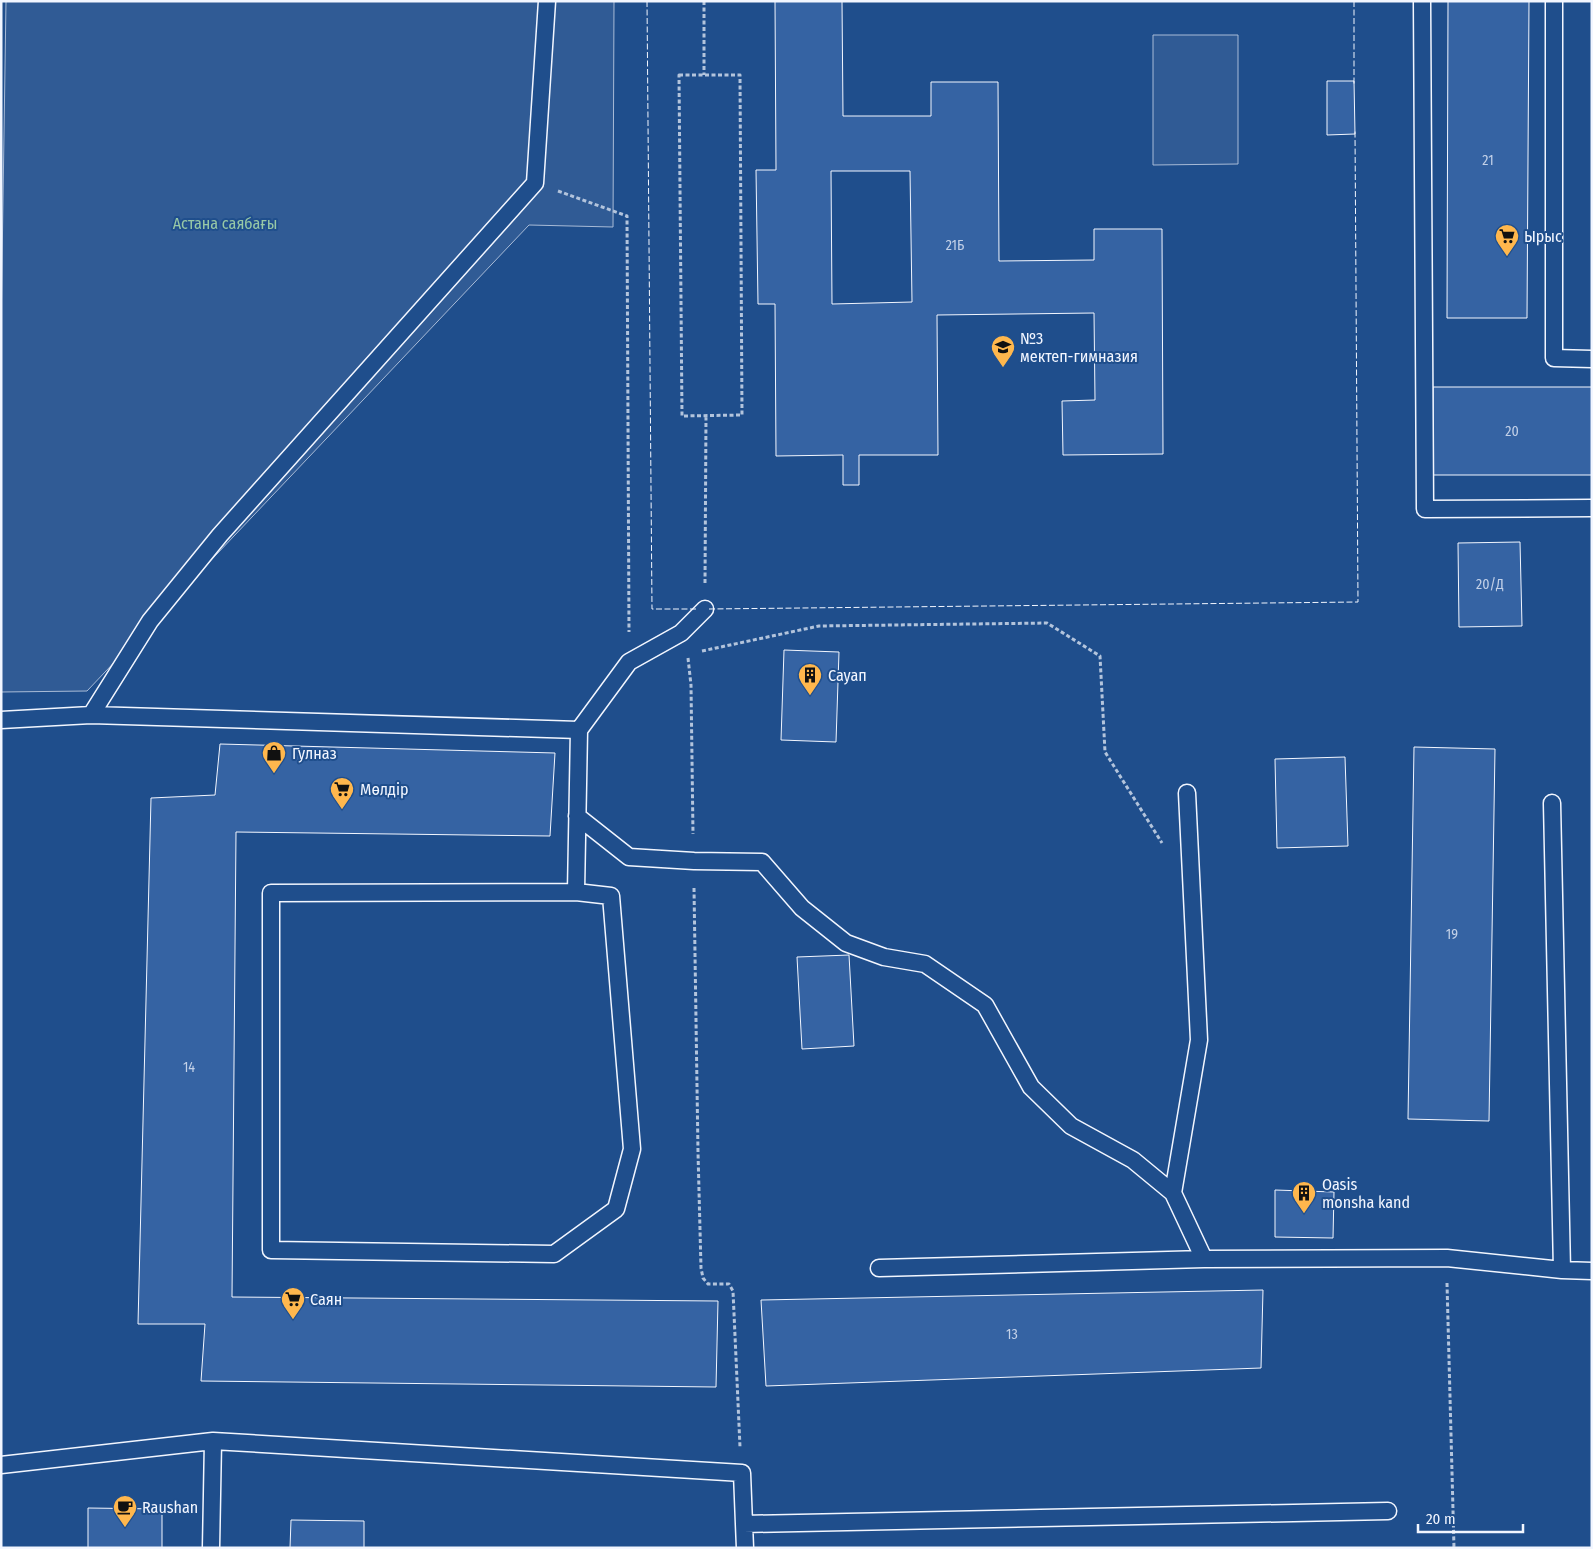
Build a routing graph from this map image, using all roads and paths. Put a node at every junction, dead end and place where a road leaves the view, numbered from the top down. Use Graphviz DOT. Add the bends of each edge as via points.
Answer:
graph roads {
  1 [pos="547,1"];
  2 [pos="704,1"];
  3 [pos="1422,1"];
  4 [pos="1554,1"];
  5 [pos="704,76"];
  6 [pos="535,183"];
  7 [pos="1592,358"];
  8 [pos="706,416"];
  9 [pos="1592,508"];
  10 [pos="705,609"];
  11 [pos="681,633"];
  12 [pos="687,654"];
  13 [pos="629,662"];
  14 [pos="90,716"];
  15 [pos="1,720"];
  16 [pos="579,730"];
  17 [pos="1187,793"];
  18 [pos="1552,803"];
  19 [pos="577,816"];
  20 [pos="1164,847"];
  21 [pos="694,861"];
  22 [pos="576,892"];
  23 [pos="1172,1193"];
  24 [pos="1447,1258"];
  25 [pos="1204,1259"];
  26 [pos="879,1268"];
  27 [pos="1562,1270"];
  28 [pos="1592,1271"];
  29 [pos="212,1441"];
  30 [pos="1,1465"];
  31 [pos="742,1473"];
  32 [pos="1388,1511"];
  33 [pos="744,1524"];
  34 [pos="211,1548"];
  35 [pos="745,1548"];
  36 [pos="1454,1548"];
  1 -- 6 [label="lane"];
  2 -- 5 [label="path"];
  3 -- 9 [label="lane" via="1425,509"];
  4 -- 7 [label="lane" via="1554,358"];
  5 -- 8 [label="path" via="679,75 679,105 682,416"];
  5 -- 8 [label="path" via="740,75 742,376 742,416"];
  6 -- 13 [label="path" via="627,216"];
  6 -- 14 [label="lane" via="220,536 150,621"];
  8 -- 10 [label="path"];
  10 -- 11 [label="lane"];
  11 -- 12 [label="path"];
  11 -- 13 [label="lane"];
  12 -- 20 [label="path" via="819,626 1047,623 1100,656 1105,752"];
  12 -- 21 [label="path" via="691,685"];
  13 -- 16 [label="lane"];
  14 -- 15 [label="lane"];
  14 -- 16 [label="lane"];
  16 -- 19 [label="lane"];
  17 -- 23 [label="lane" via="1199,1040"];
  18 -- 27 [label="lane"];
  19 -- 21 [label="lane" via="629,857"];
  19 -- 22 [label="lane"];
  21 -- 23 [label="lane" via="762,862 802,908 846,943 884,957 924,964 985,1004 1031,1087 1071,1126 1133,1160"];
  21 -- 31 [label="path" via="701,1268 708,1284 729,1284 733,1291"];
  22 -- 22 [label="lane" via="611,896 632,1149 616,1209 554,1254 271,1250 271,893"];
  23 -- 25 [label="lane"];
  24 -- 25 [label="lane"];
  24 -- 27 [label="lane"];
  24 -- 36 [label="path"];
  25 -- 26 [label="lane"];
  27 -- 28 [label="lane"];
  29 -- 30 [label="lane"];
  29 -- 31 [label="lane"];
  29 -- 34 [label="lane"];
  31 -- 33 [label="lane"];
  32 -- 33 [label="lane"];
  33 -- 35 [label="lane"];
}
